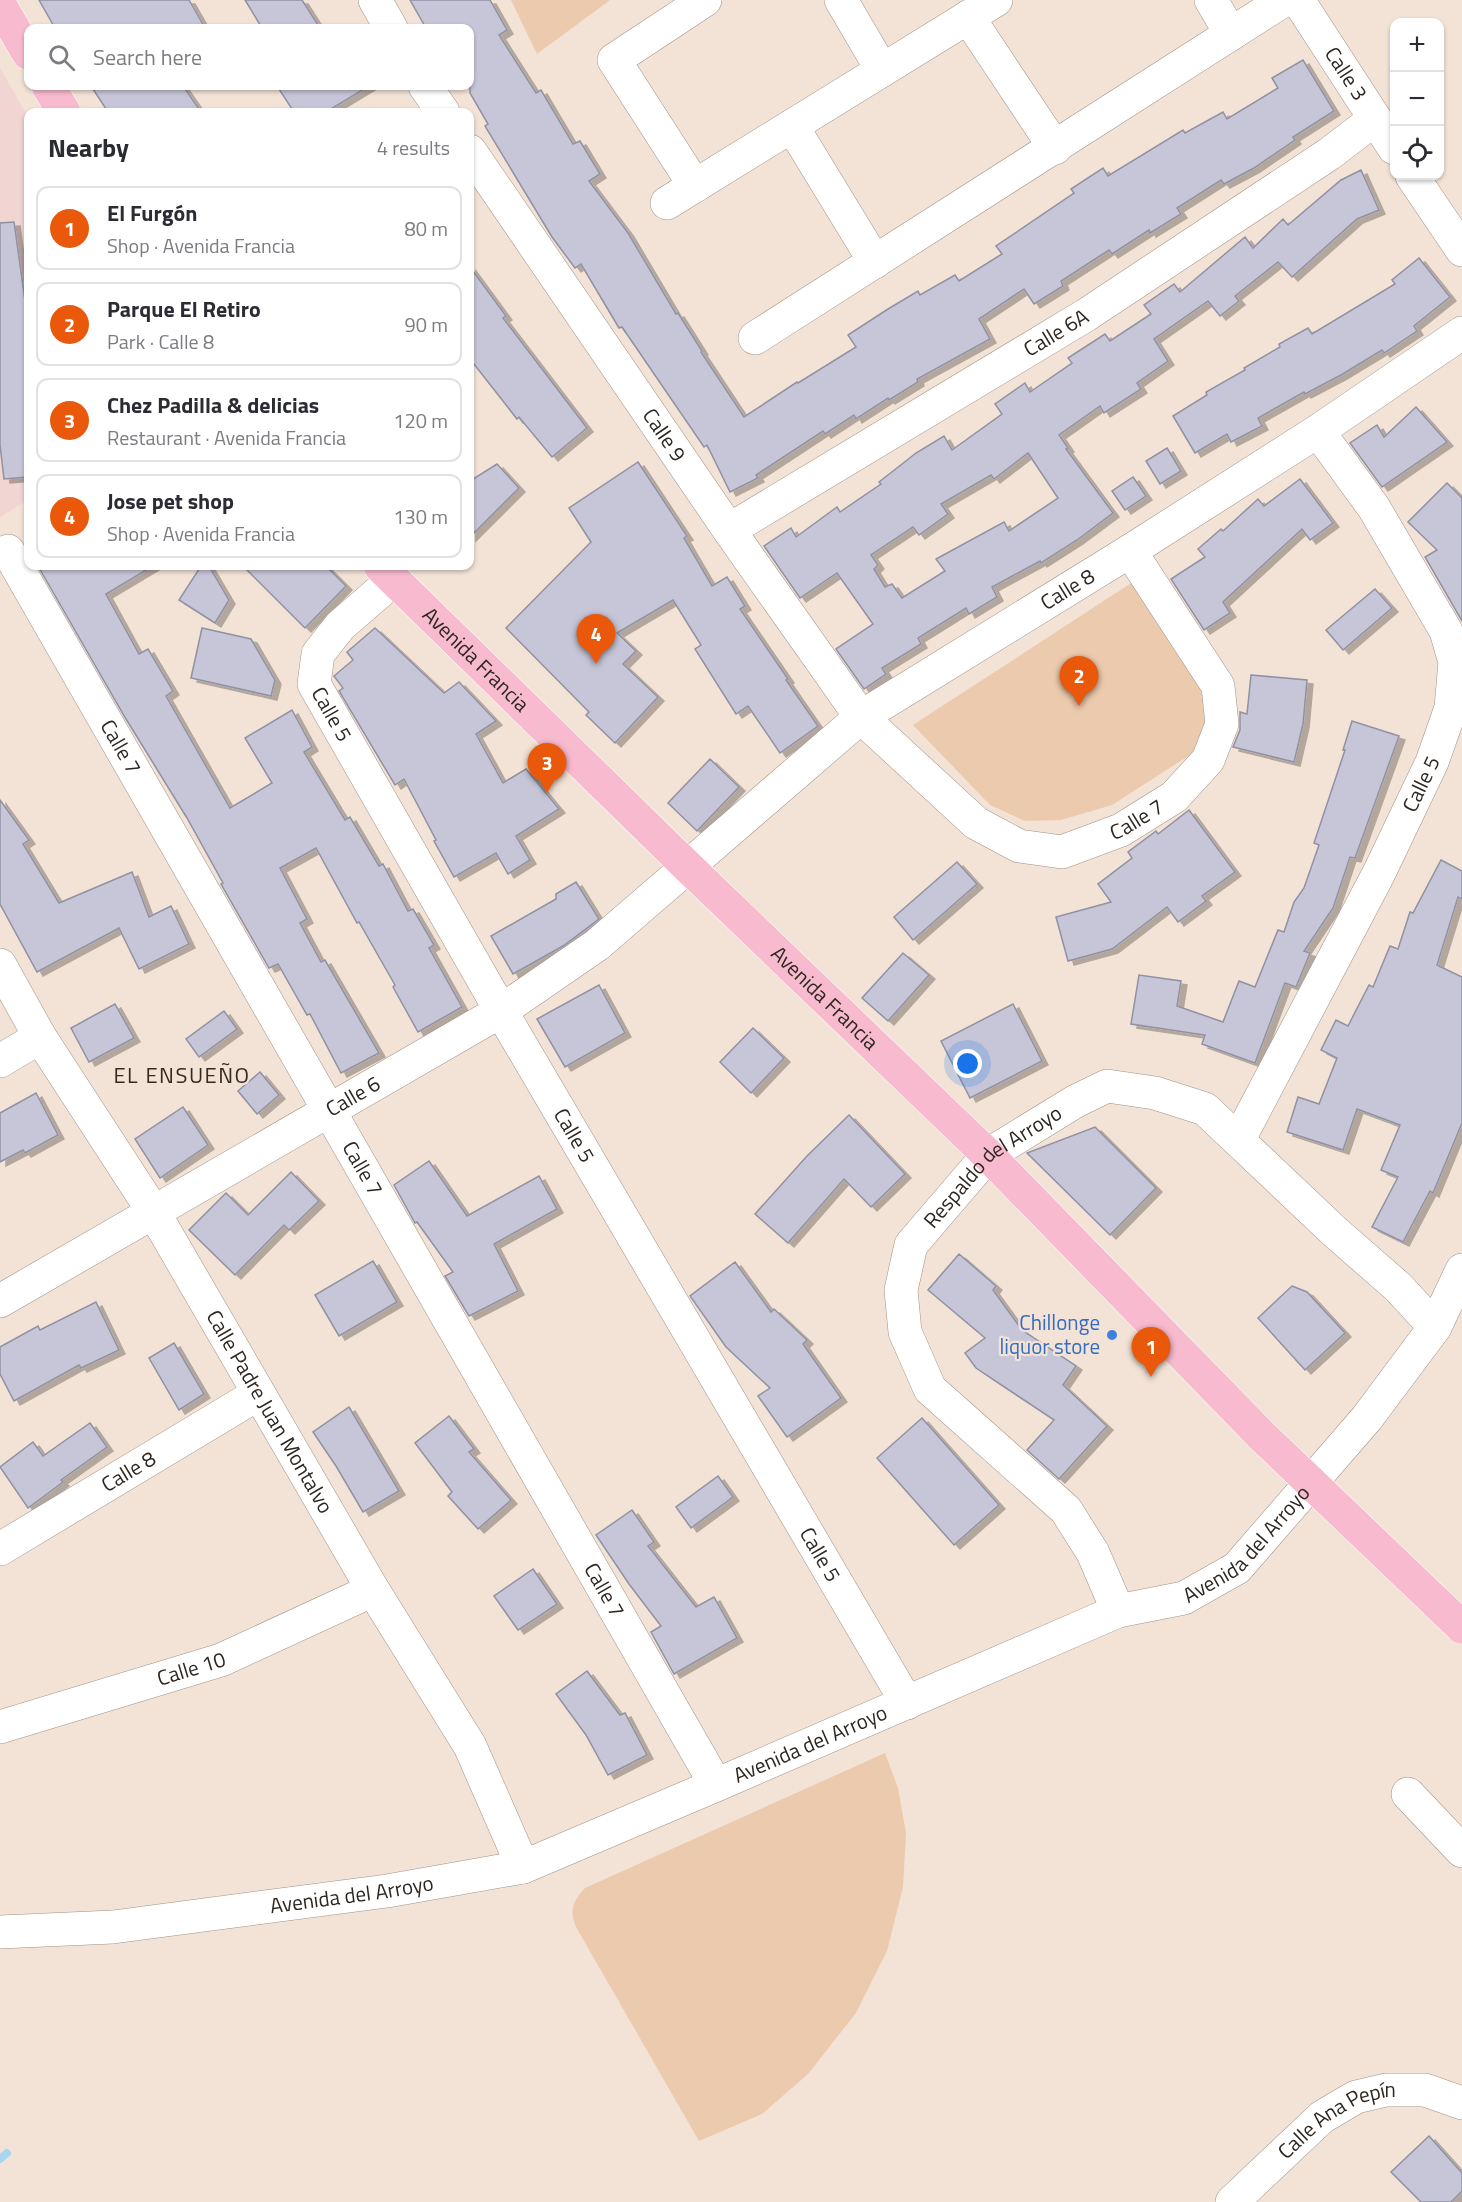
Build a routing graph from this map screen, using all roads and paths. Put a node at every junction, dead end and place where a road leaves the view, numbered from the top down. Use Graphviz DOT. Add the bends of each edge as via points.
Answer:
graph roads {
  1 [pos="375,0"];
  2 [pos="705,0"];
  3 [pos="841,0"];
  4 [pos="996,0"];
  5 [pos="1211,0"];
  6 [pos="1284,0"];
  7 [pos="1298,0"];
  8 [pos="0,5"];
  9 [pos="968,17"];
  10 [pos="390,24"];
  11 [pos="1231,34"];
  12 [pos="24,46"];
  13 [pos="882,70"];
  14 [pos="50,90"];
  15 [pos="428,90"];
  16 [pos="62,108"];
  17 [pos="440,108"];
  18 [pos="1375,119"];
  19 [pos="792,126"];
  20 [pos="1390,141"];
  21 [pos="1054,148"];
  22 [pos="474,157"];
  23 [pos="1416,180"];
  24 [pos="695,186"];
  25 [pos="667,203"];
  26 [pos="1462,250"];
  27 [pos="875,262"];
  28 [pos="1462,333"];
  29 [pos="755,338"];
  30 [pos="1318,431"];
  31 [pos="729,530"];
  32 [pos="12,549"];
  33 [pos="1130,551"];
  34 [pos="387,573"];
  35 [pos="861,717"];
  36 [pos="688,867"];
  37 [pos="0,965"];
  38 [pos="501,1011"];
  39 [pos="40,1037"];
  40 [pos="0,1061"];
  41 [pos="328,1111"];
  42 [pos="1239,1139"];
  43 [pos="988,1155"];
  44 [pos="153,1211"];
  45 [pos="1462,1270"];
  46 [pos="0,1301"];
  47 [pos="1435,1327"];
  48 [pos="258,1394"];
  49 [pos="0,1549"];
  50 [pos="373,1590"];
  51 [pos="1118,1611"];
  52 [pos="1462,1627"];
  53 [pos="906,1703"];
  54 [pos="0,1727"];
  55 [pos="716,1785"];
  56 [pos="1408,1794"];
  57 [pos="1462,1851"];
  58 [pos="523,1867"];
  59 [pos="0,1932"];
  60 [pos="1462,2103"];
  61 [pos="1232,2202"];
  1 -- 10 [label="street"];
  2 -- 24 [label="street" via="614,60"];
  3 -- 13 [label="street"];
  4 -- 9 [label="street"];
  5 -- 11 [label="street"];
  6 -- 11 [label="street"];
  7 -- 18 [label="street, Calle 3"];
  8 -- 12 [label="main road"];
  9 -- 13 [label="street"];
  9 -- 21 [label="street"];
  11 -- 21 [label="street"];
  13 -- 19 [label="street"];
  14 -- 16 [label="main road"];
  15 -- 17 [label="street"];
  18 -- 20 [label="street, Calle 3"];
  18 -- 31 [label="street, Calle 6A" via="1329,154 1086,315"];
  19 -- 24 [label="street"];
  19 -- 27 [label="street"];
  21 -- 27 [label="street"];
  22 -- 31 [label="street, Calle 9"];
  23 -- 26 [label="street"];
  24 -- 25 [label="street"];
  27 -- 29 [label="street"];
  28 -- 30 [label="street, Calle 8"];
  30 -- 33 [label="street, Calle 8"];
  30 -- 42 [label="street, Calle 5" via="1374,508 1446,631 1455,662 1451,708 1432,762 1379,873"];
  31 -- 35 [label="street, Calle 9"];
  32 -- 41 [label="street, Calle 7"];
  33 -- 35 [label="street, Calle 8"];
  33 -- 35 [label="street, Calle 7" via="1218,686 1222,724 1208,760 1174,797 1121,830 1062,852 1019,846 976,823"];
  34 -- 36 [label="main road, Avenida Francia"];
  34 -- 38 [label="street, Calle 5" via="318,654 314,684"];
  35 -- 36 [label="street, Calle 8"];
  36 -- 38 [label="street, Calle 6" via="597,945"];
  36 -- 43 [label="main road, Avenida Francia"];
  37 -- 39 [label="street, Calle Padre Juan Montalvo"];
  38 -- 41 [label="street, Calle 6"];
  38 -- 53 [label="street, Calle 5"];
  39 -- 40 [label="street"];
  39 -- 44 [label="street, Calle Padre Juan Montalvo"];
  41 -- 44 [label="street, Calle 6"];
  41 -- 55 [label="street, Calle 7"];
  42 -- 43 [label="street, Respaldo del Arroyo" via="1205,1109 1155,1093 1107,1086"];
  42 -- 47 [label="street, Respaldo del Arroyo" via="1398,1287"];
  43 -- 51 [label="street, Respaldo del Arroyo" via="911,1245 901,1290 905,1332 930,1389 1066,1510 1093,1553"];
  43 -- 52 [label="main road, Avenida Francia, bridge" via="1262,1436"];
  44 -- 46 [label="street, Calle 6"];
  44 -- 48 [label="street, Calle Padre Juan Montalvo"];
  45 -- 47 [label="street, Avenida del Arroyo"];
  47 -- 51 [label="street, Avenida del Arroyo" via="1367,1418 1237,1568 1184,1598"];
  48 -- 49 [label="street, Calle 8"];
  48 -- 50 [label="street, Calle Padre Juan Montalvo"];
  50 -- 54 [label="street, Calle 10" via="221,1660"];
  50 -- 58 [label="street, Calle Padre Juan Montalvo" via="470,1746"];
  51 -- 53 [label="street, Avenida del Arroyo"];
  53 -- 55 [label="street, Avenida del Arroyo"];
  55 -- 58 [label="street, Avenida del Arroyo"];
  56 -- 57 [label="street"];
  58 -- 59 [label="street, Avenida del Arroyo" via="387,1891 113,1927"];
  60 -- 61 [label="street, Calle Ana Pepín" via="1425,2090 1386,2090 1356,2097 1322,2117"];
}
